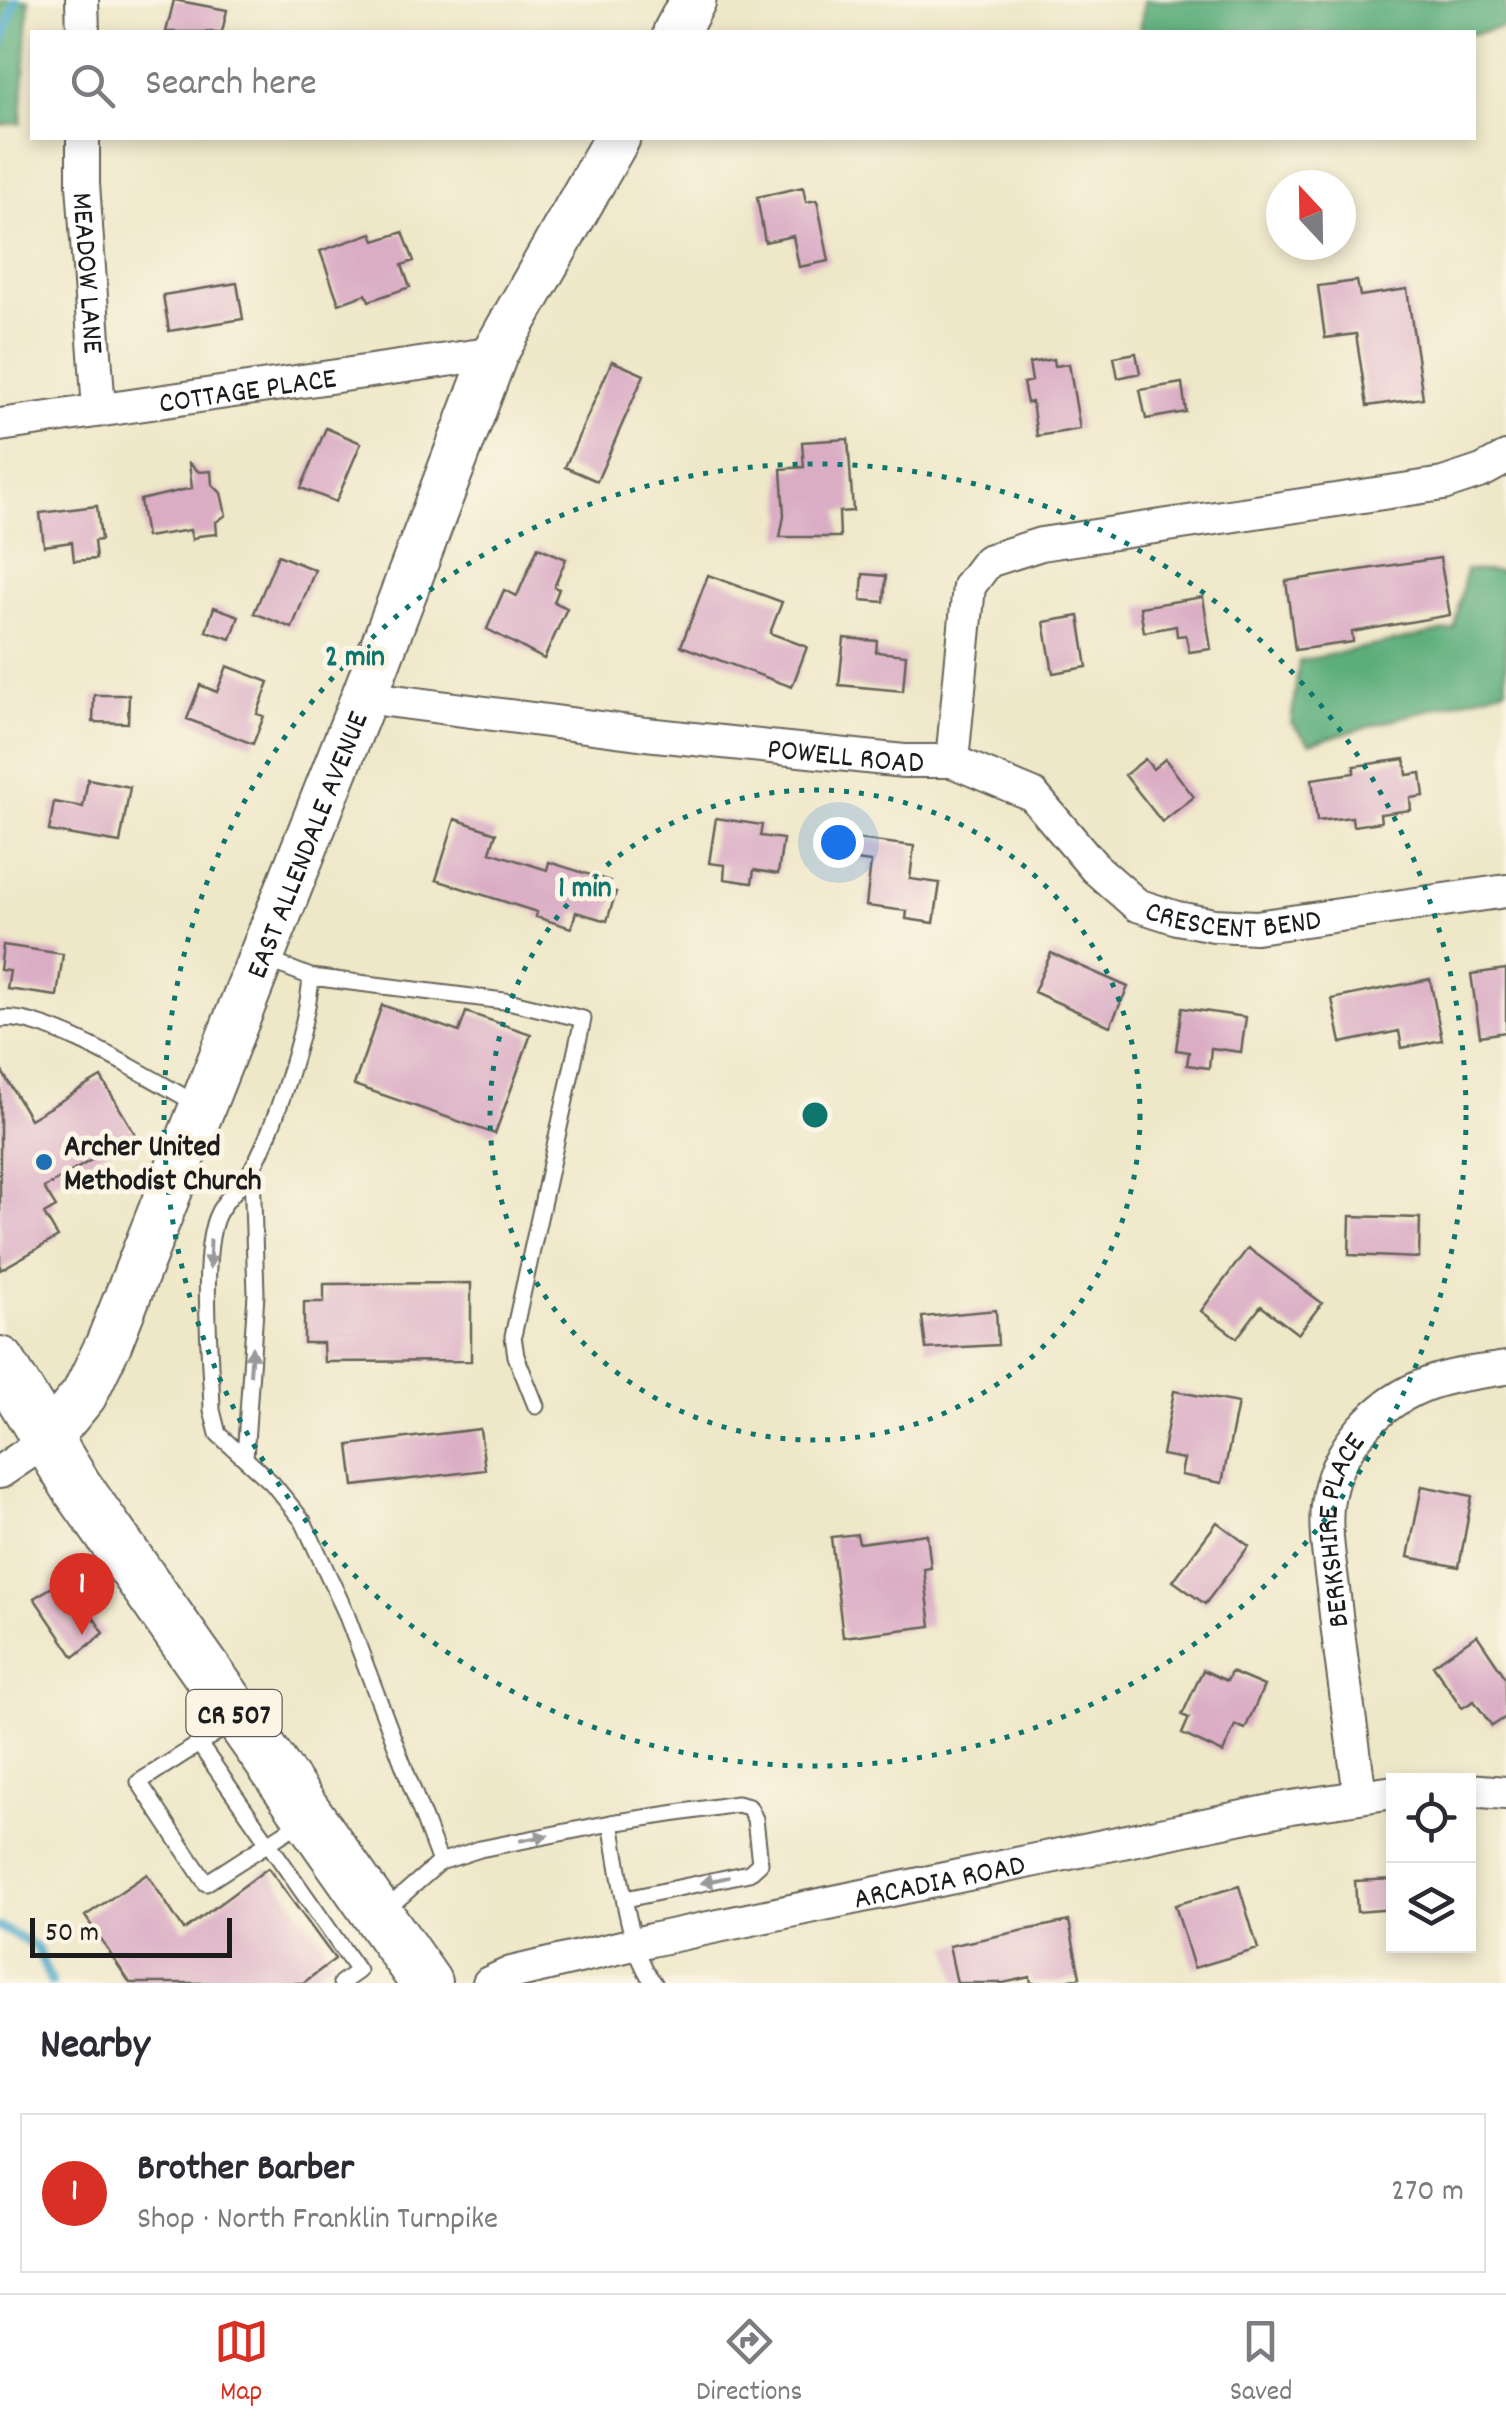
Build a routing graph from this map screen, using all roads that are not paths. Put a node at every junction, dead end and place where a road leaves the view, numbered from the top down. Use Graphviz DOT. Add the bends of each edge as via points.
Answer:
graph roads {
  1 [pos="82,0"];
  2 [pos="693,0"];
  3 [pos="82,30"];
  4 [pos="677,30"];
  5 [pos="83,140"];
  6 [pos="616,140"];
  7 [pos="495,353"];
  8 [pos="98,410"];
  9 [pos="0,425"];
  10 [pos="1506,458"];
  11 [pos="364,698"];
  12 [pos="952,761"];
  13 [pos="1506,890"];
  14 [pos="262,957"];
  15 [pos="311,978"];
  16 [pos="0,1019"];
  17 [pos="202,1107"];
  18 [pos="252,1170"];
  19 [pos="0,1362"];
  20 [pos="1506,1368"];
  21 [pos="536,1406"];
  22 [pos="47,1440"];
  23 [pos="245,1458"];
  24 [pos="0,1472"];
  25 [pos="219,1732"];
  26 [pos="1476,1791"];
  27 [pos="1386,1793"];
  28 [pos="1506,1793"];
  29 [pos="1360,1796"];
  30 [pos="610,1823"];
  31 [pos="288,1831"];
  32 [pos="440,1862"];
  33 [pos="626,1899"];
  34 [pos="377,1916"];
  35 [pos="635,1944"];
  36 [pos="341,1983"];
  37 [pos="426,1983"];
  38 [pos="488,1983"];
  39 [pos="654,1983"];
  1 -- 3 [label="street"];
  2 -- 4 [label="main road"];
  5 -- 8 [label="street, MEADOW LANE"];
  6 -- 7 [label="main road, EAST ALLENDALE AVENUE"];
  7 -- 8 [label="street, COTTAGE PLACE"];
  7 -- 11 [label="main road, EAST ALLENDALE AVENUE"];
  8 -- 9 [label="street, COTTAGE PLACE"];
  10 -- 12 [label="street, POWELL ROAD" via="1443,484 1041,544 988,561 968,586"];
  11 -- 12 [label="street, POWELL ROAD" via="646,734"];
  11 -- 14 [label="main road, EAST ALLENDALE AVENUE"];
  12 -- 13 [label="street, CRESCENT BEND" via="1033,795 1095,868 1137,905 1177,918 1256,926"];
  14 -- 15 [label="lane"];
  14 -- 17 [label="main road, EAST ALLENDALE AVENUE"];
  15 -- 18 [label="lane" via="300,1034"];
  15 -- 21 [label="lane" via="512,1002 583,1019 513,1336"];
  16 -- 17 [label="lane" via="58,1034"];
  17 -- 22 [label="main road, EAST ALLENDALE AVENUE" via="109,1343 84,1395"];
  23 -- 18 [label="lane, one-way" via="256,1294"];
  18 -- 23 [label="lane, one-way" via="217,1213 209,1241 212,1410 218,1434"];
  19 -- 22 [label="main road, CR 507"];
  20 -- 29 [label="street, BERKSHIRE PLACE" via="1429,1383 1400,1397 1374,1416 1334,1473 1329,1551"];
  22 -- 24 [label="street"];
  22 -- 25 [label="main road, CR 507"];
  23 -- 32 [label="lane" via="303,1521 345,1611"];
  25 -- 31 [label="main road, CR 507"];
  25 -- 31 [label="lane" via="139,1782 206,1884"];
  26 -- 28 [label="street"];
  27 -- 29 [label="street, ARCADIA ROAD"];
  29 -- 35 [label="street, ARCADIA ROAD"];
  32 -- 30 [label="lane, one-way"];
  30 -- 33 [label="lane"];
  30 -- 33 [label="lane, one-way" via="737,1804 749,1807 755,1819 760,1863 749,1873"];
  31 -- 34 [label="main road, CR 507"];
  31 -- 36 [label="lane" via="358,1971"];
  32 -- 34 [label="lane"];
  33 -- 35 [label="lane"];
  34 -- 37 [label="main road, CR 507"];
  35 -- 38 [label="street, ARCADIA ROAD"];
  35 -- 39 [label="lane"];
}
